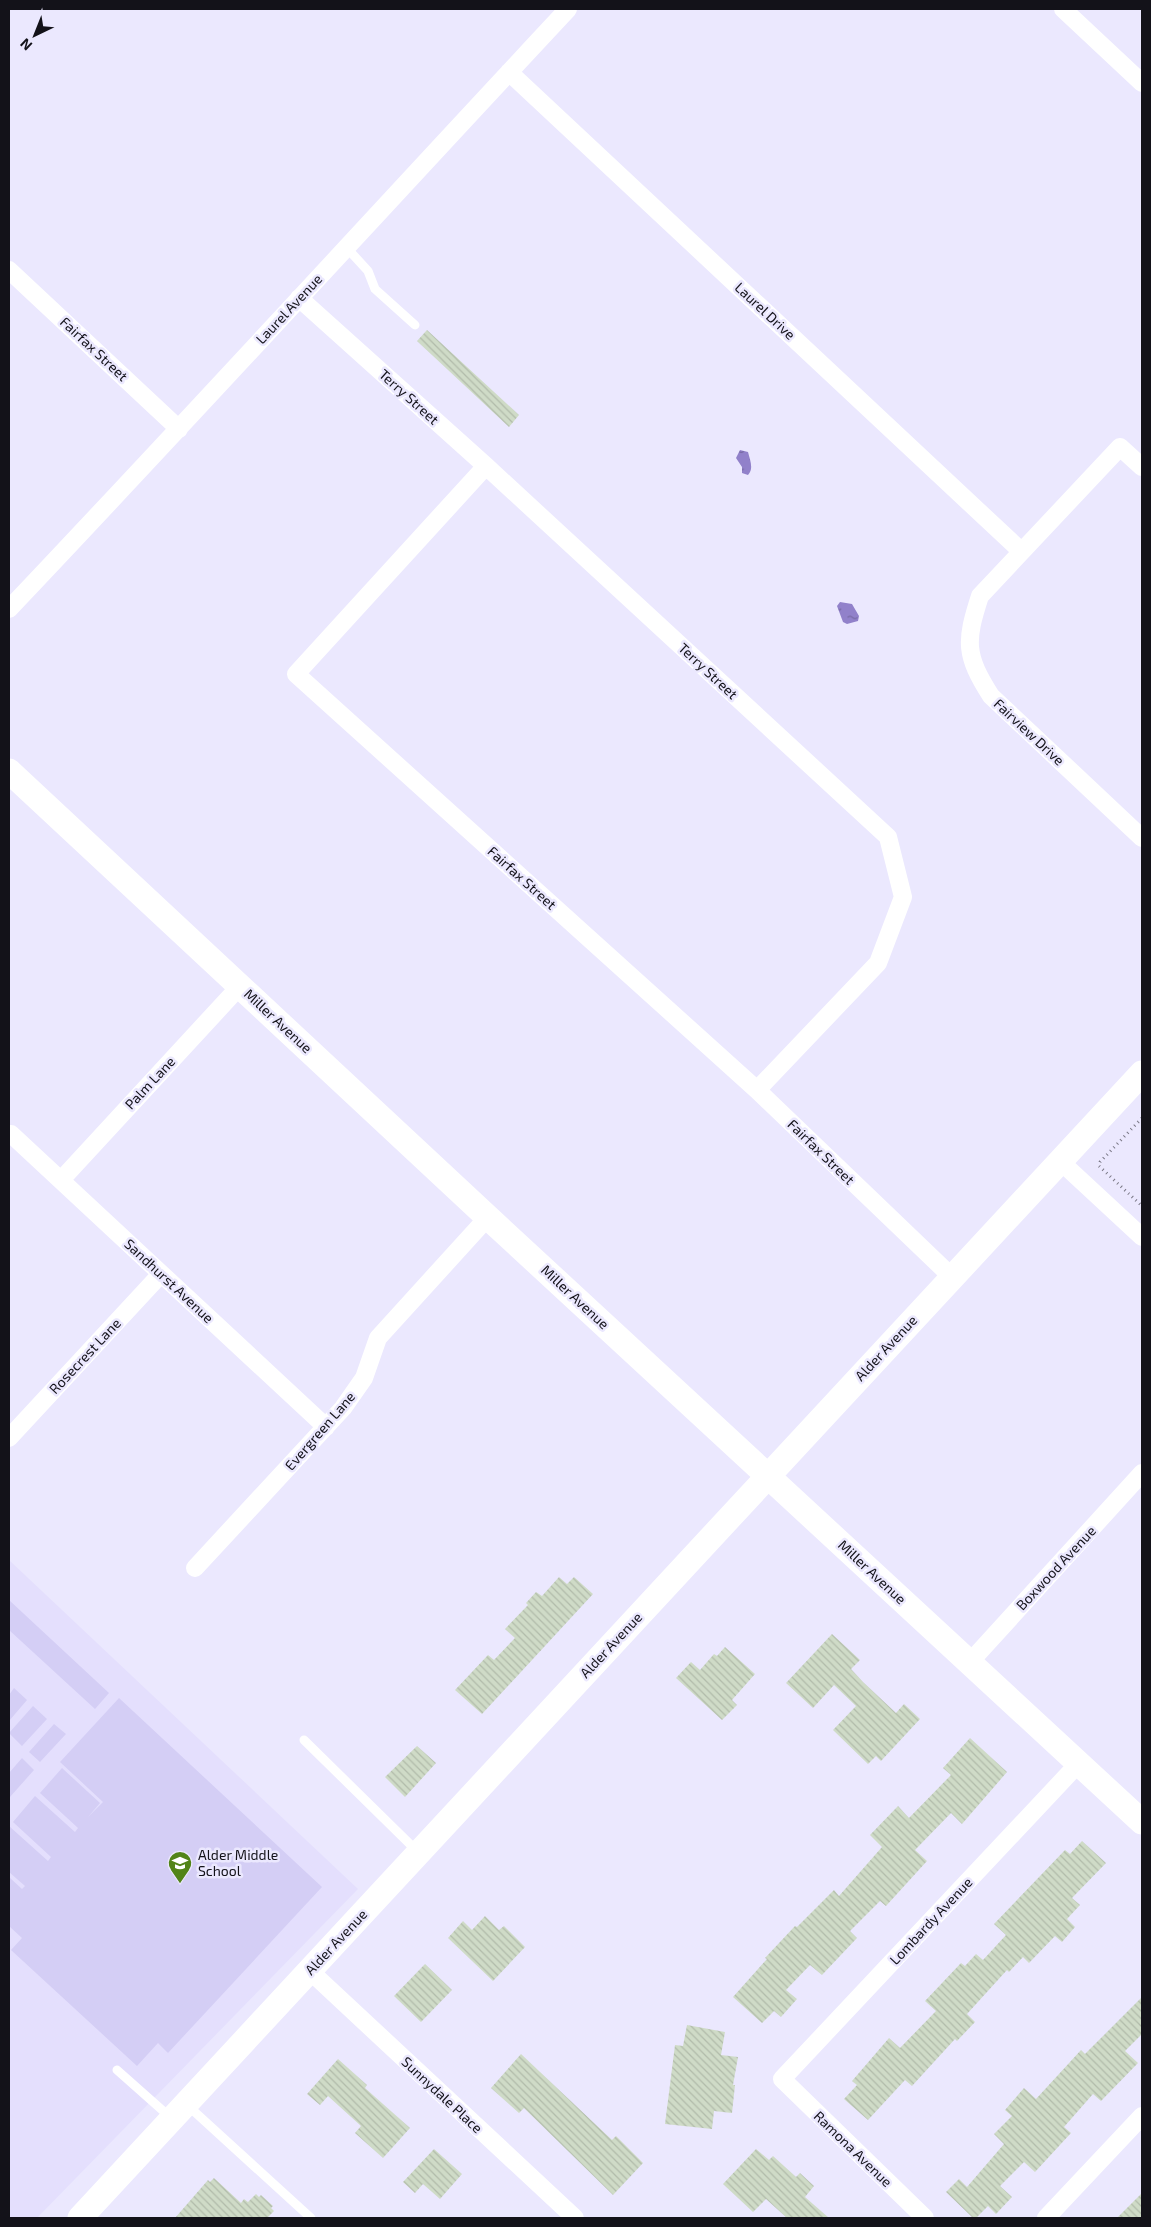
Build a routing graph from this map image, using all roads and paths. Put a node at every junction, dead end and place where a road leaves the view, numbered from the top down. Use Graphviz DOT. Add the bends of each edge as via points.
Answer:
graph roads {
  1 [pos="568,9"];
  2 [pos="1063,9"];
  3 [pos="509,72"];
  4 [pos="1142,82"];
  5 [pos="346,247"];
  6 [pos="9,270"];
  7 [pos="299,298"];
  8 [pos="415,325"];
  9 [pos="179,429"];
  10 [pos="486,466"];
  11 [pos="1142,467"];
  12 [pos="1021,550"];
  13 [pos="9,609"];
  14 [pos="9,770"];
  15 [pos="1142,838"];
  16 [pos="240,986"];
  17 [pos="1142,1072"];
  18 [pos="757,1090"];
  19 [pos="1142,1118"];
  20 [pos="10,1134"];
  21 [pos="1060,1161"];
  22 [pos="61,1180"];
  23 [pos="1142,1206"];
  24 [pos="488,1217"];
  25 [pos="1142,1237"];
  26 [pos="161,1274"];
  27 [pos="952,1277"];
  28 [pos="326,1427"];
  29 [pos="9,1438"];
  30 [pos="1142,1473"];
  31 [pos="768,1476"];
  32 [pos="195,1568"];
  33 [pos="970,1662"];
  34 [pos="304,1740"];
  35 [pos="1079,1763"];
  36 [pos="1142,1822"];
  37 [pos="419,1853"];
  38 [pos="310,1971"];
  39 [pos="117,2070"];
  40 [pos="782,2079"];
  41 [pos="179,2112"];
  42 [pos="1142,2116"];
  43 [pos="80,2218"];
  44 [pos="311,2218"];
  45 [pos="575,2218"];
  46 [pos="925,2218"];
  47 [pos="1046,2218"];
  1 -- 3 [label="street, Laurel Avenue"];
  2 -- 4 [label="street"];
  3 -- 5 [label="street, Laurel Avenue"];
  3 -- 12 [label="street, Laurel Drive"];
  5 -- 7 [label="street, Laurel Avenue"];
  5 -- 8 [label="lane" via="368,271 376,289"];
  6 -- 9 [label="street, Fairfax Street"];
  7 -- 9 [label="street, Laurel Avenue"];
  7 -- 10 [label="street, Terry Street"];
  9 -- 13 [label="street, Laurel Avenue"];
  10 -- 18 [label="street, Terry Street" via="888,837 903,897 878,963"];
  10 -- 18 [label="street, Fairfax Street" via="296,674"];
  11 -- 12 [label="street, Fairview Drive" via="1120,447"];
  12 -- 15 [label="street, Fairview Drive" via="980,596 968,644 976,672 991,696"];
  14 -- 16 [label="street, Miller Avenue"];
  16 -- 22 [label="street, Palm Lane"];
  16 -- 24 [label="street, Miller Avenue"];
  17 -- 21 [label="street, Alder Avenue"];
  18 -- 27 [label="street, Fairfax Street"];
  19 -- 23 [label="path" via="1100,1162 1100,1166"];
  20 -- 22 [label="street, Sandhurst Avenue"];
  21 -- 25 [label="street"];
  21 -- 27 [label="street, Alder Avenue"];
  22 -- 26 [label="street, Sandhurst Avenue"];
  24 -- 28 [label="street, Evergreen Lane" via="378,1338 364,1378"];
  24 -- 31 [label="street, Miller Avenue"];
  26 -- 28 [label="street, Sandhurst Avenue"];
  26 -- 29 [label="street, Rosecrest Lane"];
  27 -- 31 [label="street, Alder Avenue"];
  28 -- 32 [label="street, Evergreen Lane"];
  30 -- 33 [label="street, Boxwood Avenue"];
  31 -- 33 [label="street, Miller Avenue"];
  31 -- 37 [label="street, Alder Avenue"];
  33 -- 35 [label="street, Miller Avenue"];
  34 -- 37 [label="lane"];
  35 -- 36 [label="street, Miller Avenue"];
  35 -- 40 [label="street, Lombardy Avenue"];
  37 -- 38 [label="street, Alder Avenue"];
  38 -- 41 [label="street, Alder Avenue"];
  38 -- 45 [label="street, Sunnydale Place"];
  39 -- 41 [label="lane"];
  40 -- 46 [label="street, Ramona Avenue"];
  41 -- 43 [label="street, Alder Avenue"];
  41 -- 44 [label="lane"];
  42 -- 47 [label="street"];
}
